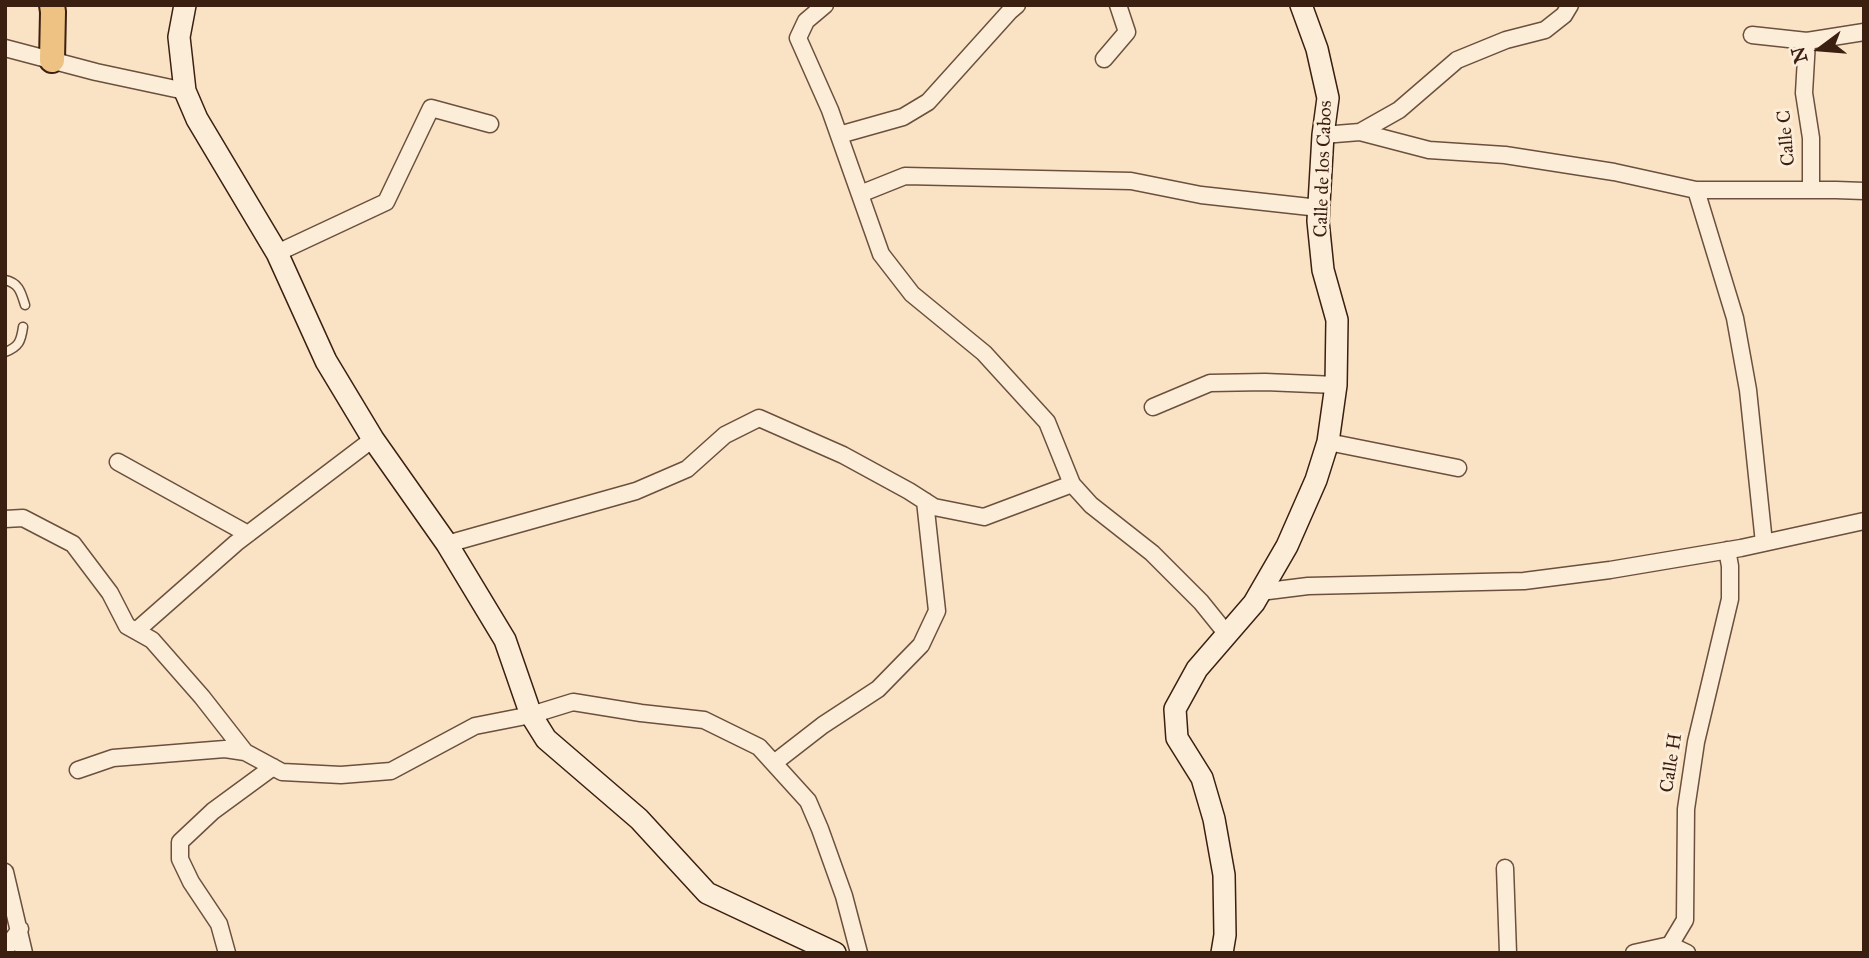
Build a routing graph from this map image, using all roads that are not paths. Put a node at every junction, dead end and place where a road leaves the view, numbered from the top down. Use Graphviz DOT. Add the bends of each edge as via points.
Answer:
graph roads {
  1 [pos="52,5"];
  2 [pos="185,5"];
  3 [pos="825,5"];
  4 [pos="1017,5"];
  5 [pos="1118,5"];
  6 [pos="1301,5"];
  7 [pos="1570,5"];
  8 [pos="1864,32"];
  9 [pos="1752,35"];
  10 [pos="1807,41"];
  11 [pos="5,48"];
  12 [pos="1104,59"];
  13 [pos="51,60"];
  14 [pos="185,91"];
  15 [pos="490,124"];
  16 [pos="1360,132"];
  17 [pos="839,135"];
  18 [pos="1323,135"];
  19 [pos="1696,190"];
  20 [pos="1811,190"];
  21 [pos="1864,191"];
  22 [pos="860,194"];
  23 [pos="1319,208"];
  24 [pos="277,253"];
  25 [pos="5,280"];
  26 [pos="25,305"];
  27 [pos="23,327"];
  28 [pos="5,352"];
  29 [pos="1336,385"];
  30 [pos="1153,407"];
  31 [pos="373,439"];
  32 [pos="1328,442"];
  33 [pos="118,462"];
  34 [pos="1458,468"];
  35 [pos="1072,484"];
  36 [pos="925,501"];
  37 [pos="5,519"];
  38 [pos="1864,521"];
  39 [pos="248,534"];
  40 [pos="1764,543"];
  41 [pos="446,544"];
  42 [pos="1727,550"];
  43 [pos="1260,592"];
  44 [pos="136,631"];
  45 [pos="1226,633"];
  46 [pos="531,715"];
  47 [pos="245,752"];
  48 [pos="774,763"];
  49 [pos="273,767"];
  50 [pos="78,770"];
  51 [pos="1505,868"];
  52 [pos="5,872"];
  53 [pos="20,929"];
  54 [pos="1670,945"];
  55 [pos="5,950"];
  56 [pos="24,953"];
  57 [pos="227,953"];
  58 [pos="835,953"];
  59 [pos="859,953"];
  60 [pos="1222,953"];
  61 [pos="1508,953"];
  62 [pos="1634,953"];
  63 [pos="1687,953"];
  1 -- 13 [label="main road"];
  2 -- 14 [label="street" via="179,37"];
  3 -- 17 [label="street" via="806,21 798,38"];
  4 -- 17 [label="street" via="928,102 903,117"];
  5 -- 12 [label="street" via="1127,33"];
  6 -- 18 [label="street, Calle de los Cabos" via="1318,49 1328,97"];
  7 -- 16 [label="street" via="1545,30 1457,60 1399,110"];
  8 -- 10 [label="street"];
  9 -- 10 [label="street"];
  10 -- 20 [label="street, Calle C" via="1804,93 1811,138"];
  11 -- 13 [label="street"];
  13 -- 14 [label="street"];
  14 -- 24 [label="street"];
  15 -- 24 [label="street" via="430,108 386,202"];
  16 -- 18 [label="street"];
  16 -- 19 [label="street" via="1429,150 1505,155"];
  17 -- 22 [label="street"];
  18 -- 23 [label="street, Calle de los Cabos"];
  19 -- 20 [label="street"];
  19 -- 40 [label="street" via="1735,318 1748,390"];
  20 -- 21 [label="street"];
  22 -- 23 [label="street" via="905,176 1131,181 1201,195"];
  22 -- 35 [label="street" via="881,254 912,294 984,353 1047,422"];
  23 -- 29 [label="street, Calle de los Cabos" via="1323,270 1337,320"];
  24 -- 31 [label="street" via="326,361"];
  25 -- 26 [label="lane" via="21,290"];
  27 -- 28 [label="lane" via="18,345"];
  29 -- 30 [label="street" via="1210,383"];
  29 -- 32 [label="street, Calle de los Cabos"];
  31 -- 39 [label="street"];
  31 -- 41 [label="street"];
  32 -- 34 [label="street"];
  32 -- 43 [label="street, Calle de los Cabos" via="1287,546"];
  33 -- 39 [label="street"];
  35 -- 36 [label="street" via="984,517"];
  35 -- 45 [label="street" via="1152,553"];
  36 -- 41 [label="street" via="843,454 759,418 725,435 687,469 636,491"];
  36 -- 48 [label="street" via="937,611 921,646 877,689"];
  37 -- 44 [label="street" via="23,518 73,544 110,593 127,626"];
  38 -- 40 [label="street"];
  39 -- 44 [label="street"];
  40 -- 42 [label="street"];
  41 -- 46 [label="street" via="505,640"];
  42 -- 43 [label="street" via="1524,580 1308,586"];
  42 -- 54 [label="street, Calle H" via="1730,598 1696,742 1686,809 1685,920"];
  43 -- 45 [label="street, Calle de los Cabos"];
  44 -- 47 [label="street" via="152,640"];
  45 -- 60 [label="street, Calle de los Cabos" via="1197,669 1175,709 1177,738 1202,778 1214,819 1224,875"];
  46 -- 48 [label="street" via="573,702 704,720 759,747"];
  46 -- 49 [label="street" via="475,726 391,771 341,775 282,772"];
  46 -- 58 [label="street" via="546,739 639,819 707,893"];
  47 -- 49 [label="street"];
  47 -- 50 [label="street" via="225,749 113,758"];
  48 -- 59 [label="street" via="808,801 844,896"];
  49 -- 57 [label="street" via="180,842 180,859 219,923"];
  51 -- 61 [label="street"];
  52 -- 53 [label="street"];
  53 -- 55 [label="street"];
  53 -- 56 [label="street"];
  54 -- 62 [label="street"];
  54 -- 63 [label="street"];
}
